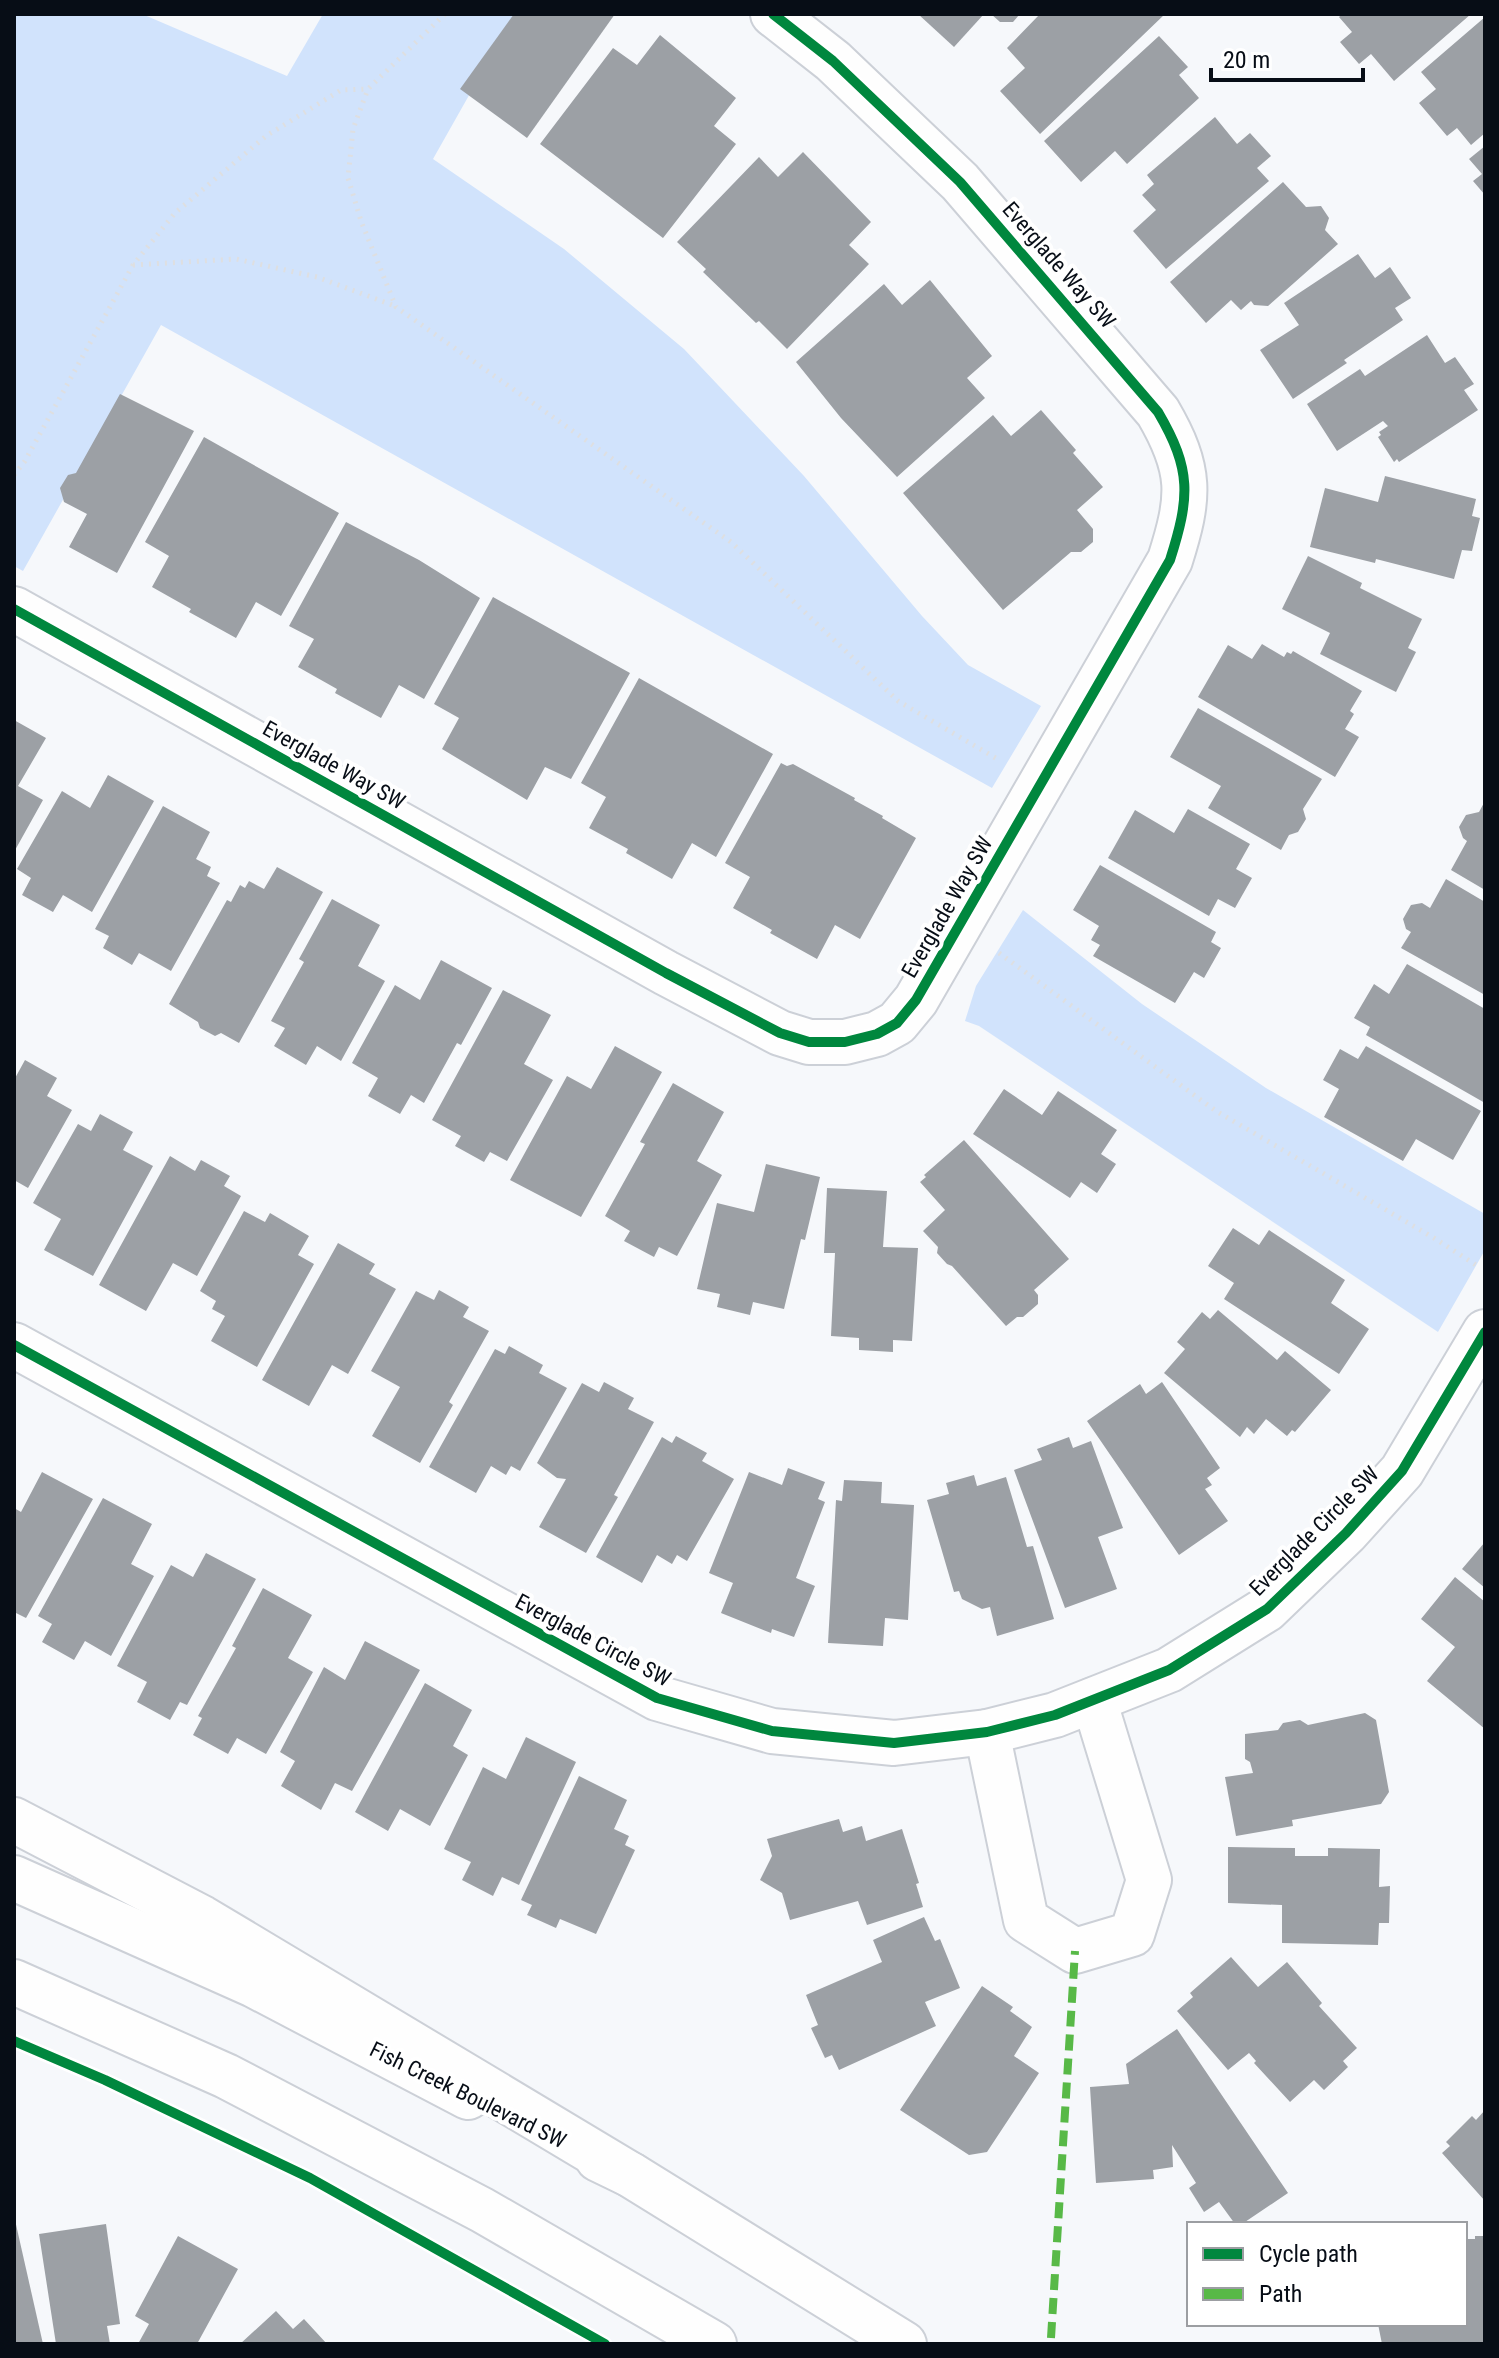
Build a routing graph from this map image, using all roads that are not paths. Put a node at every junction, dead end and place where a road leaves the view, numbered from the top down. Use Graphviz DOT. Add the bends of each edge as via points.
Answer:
graph roads {
  1 [pos="773,14"];
  2 [pos="14,609"];
  3 [pos="14,1345"];
  4 [pos="1480,1355"];
  5 [pos="1094,1700"];
  6 [pos="987,1732"];
  7 [pos="14,1820"];
  8 [pos="14,1878"];
  9 [pos="14,1982"];
  10 [pos="631,2175"];
  11 [pos="714,2344"];
  12 [pos="904,2344"];
  1 -- 2 [label="main road, Everglade Way SW" via="833,61 960,182 1158,412 1176,443 1185,474 1180,529 1170,560 916,1000 897,1023 845,1042 809,1042 780,1033"];
  3 -- 6 [label="main road, Everglade Circle SW" via="657,1698 772,1731 841,1740 894,1743"];
  4 -- 5 [label="main road, Everglade Circle SW" via="1402,1471 1267,1609 1169,1670"];
  5 -- 6 [label="main road, Everglade Circle SW"];
  5 -- 6 [label="main road" via="1149,1880 1132,1934 1117,1939 1075,1951 1026,1920"];
  7 -- 10 [label="main road" via="202,1918"];
  8 -- 10 [label="main road, Fish Creek Boulevard SW" via="254,1985 434,2082"];
  9 -- 11 [label="main road" via="226,2076 482,2210"];
  10 -- 12 [label="main road, Fish Creek Boulevard SW"];
}
